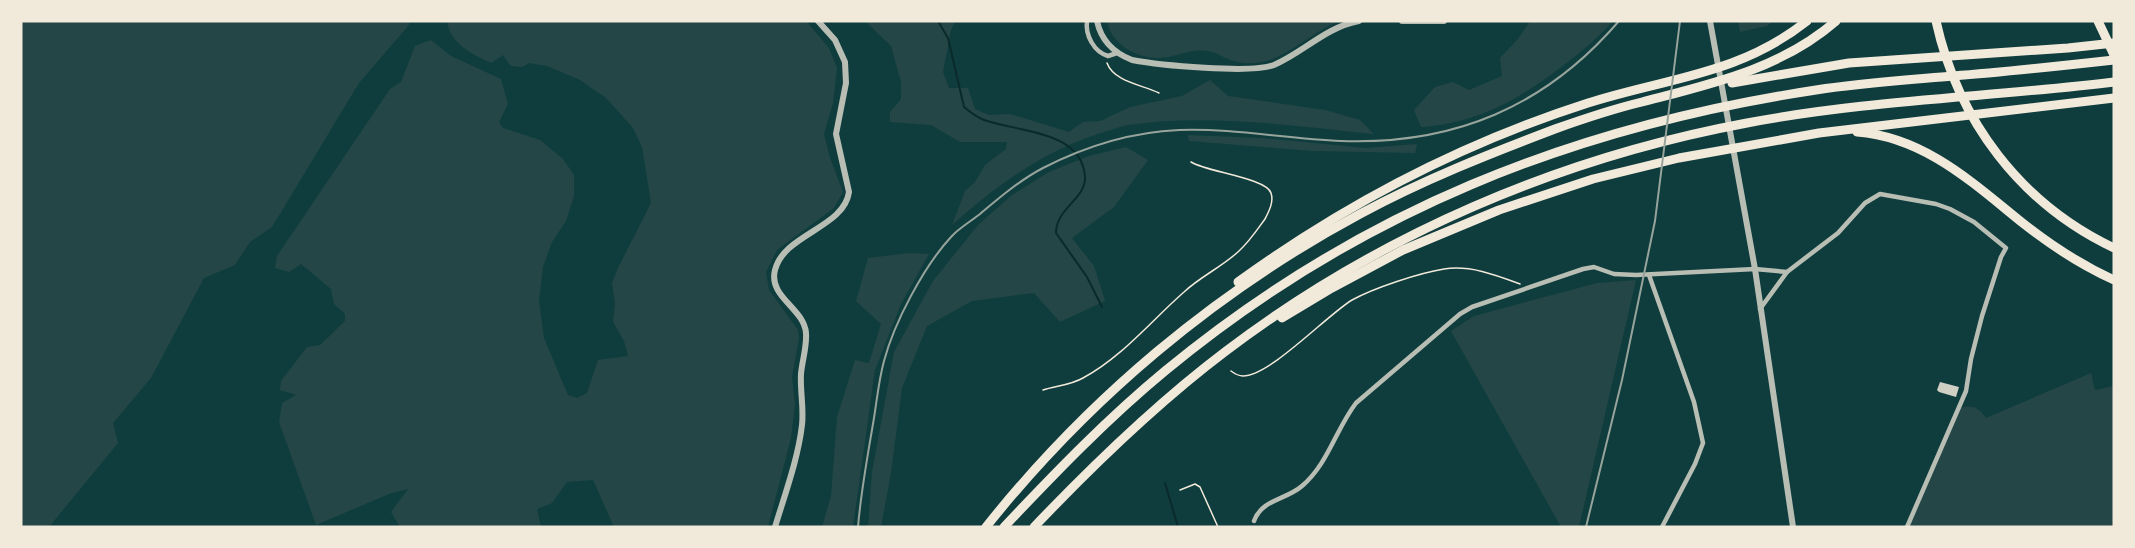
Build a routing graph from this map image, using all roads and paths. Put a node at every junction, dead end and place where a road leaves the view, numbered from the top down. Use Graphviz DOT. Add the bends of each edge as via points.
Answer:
graph roads {
  1 [pos="818,21"];
  2 [pos="1087,21"];
  3 [pos="1097,21"];
  4 [pos="1359,21"];
  5 [pos="1402,21"];
  6 [pos="1444,21"];
  7 [pos="1710,21"];
  8 [pos="1807,21"];
  9 [pos="1836,21"];
  10 [pos="2098,21"];
  11 [pos="1937,25"];
  12 [pos="2114,43"];
  13 [pos="1117,53"];
  14 [pos="2114,55"];
  15 [pos="1108,56"];
  16 [pos="2114,60"];
  17 [pos="2112,82"];
  18 [pos="1160,93"];
  19 [pos="1678,93"];
  20 [pos="2113,99"];
  21 [pos="1819,133"];
  22 [pos="1191,162"];
  23 [pos="2114,248"];
  24 [pos="1755,269"];
  25 [pos="1787,272"];
  26 [pos="1649,275"];
  27 [pos="2114,280"];
  28 [pos="1530,288"];
  29 [pos="1760,309"];
  30 [pos="1231,371"];
  31 [pos="1122,381"];
  32 [pos="1043,390"];
  33 [pos="1176,391"];
  34 [pos="1180,490"];
  35 [pos="1254,521"];
  36 [pos="775,527"];
  37 [pos="986,527"];
  38 [pos="1004,527"];
  39 [pos="1034,527"];
  40 [pos="1218,527"];
  41 [pos="1662,527"];
  42 [pos="1793,527"];
  43 [pos="1906,527"];
  1 -- 36 [label="street" via="835,40 845,62 846,83 836,134 849,192 839,211 787,251 775,270 777,288 801,318 806,338 801,376 801,434"];
  2 -- 15 [label="street" via="1092,43"];
  3 -- 13 [label="street" via="1104,39"];
  4 -- 13 [label="street" via="1333,29 1274,65 1254,69 1137,61"];
  5 -- 6 [label="street"];
  7 -- 24 [label="street"];
  8 -- 31 [label="highway" via="1767,47 1722,68 1577,106 1459,153 1396,184 1262,265"];
  9 -- 19 [label="highway" via="1774,61"];
  10 -- 14 [label="highway"];
  11 -- 23 [label="highway" via="1959,93 1986,140 2015,177 2078,229"];
  12 -- 19 [label="highway" via="1849,63"];
  13 -- 15 [label="street"];
  15 -- 18 [label="path" via="1108,67 1118,75"];
  16 -- 38 [label="highway" via="1834,87 1733,104 1576,144 1473,183 1347,245 1214,333 1120,411"];
  17 -- 33 [label="highway" via="1786,116 1699,132 1576,167 1478,205 1366,260 1260,326"];
  19 -- 31 [label="highway" via="1525,140 1359,214 1222,300"];
  20 -- 21 [label="highway"];
  21 -- 27 [label="highway" via="1875,134 1934,156 1967,177 2063,253"];
  21 -- 33 [label="highway" via="1678,158 1593,179 1499,210 1403,250 1332,288 1249,339"];
  22 -- 32 [label="path" via="1266,186 1272,203 1263,221 1240,251 1181,294 1111,359 1081,380"];
  24 -- 25 [label="street"];
  24 -- 26 [label="street"];
  24 -- 29 [label="street"];
  25 -- 29 [label="street"];
  25 -- 43 [label="street" via="1880,194 1950,208 2006,248 1982,316 1966,391"];
  26 -- 28 [label="street" via="1614,274 1589,267"];
  26 -- 41 [label="street" via="1694,402 1703,443"];
  28 -- 30 [label="path" via="1492,274 1443,269 1355,298 1258,372 1244,376"];
  28 -- 35 [label="street" via="1472,307 1447,323 1356,403 1304,485 1262,509"];
  29 -- 42 [label="street"];
  31 -- 37 [label="highway" via="1084,416"];
  33 -- 39 [label="highway"];
  34 -- 40 [label="path" via="1195,484 1200,487"];
}
